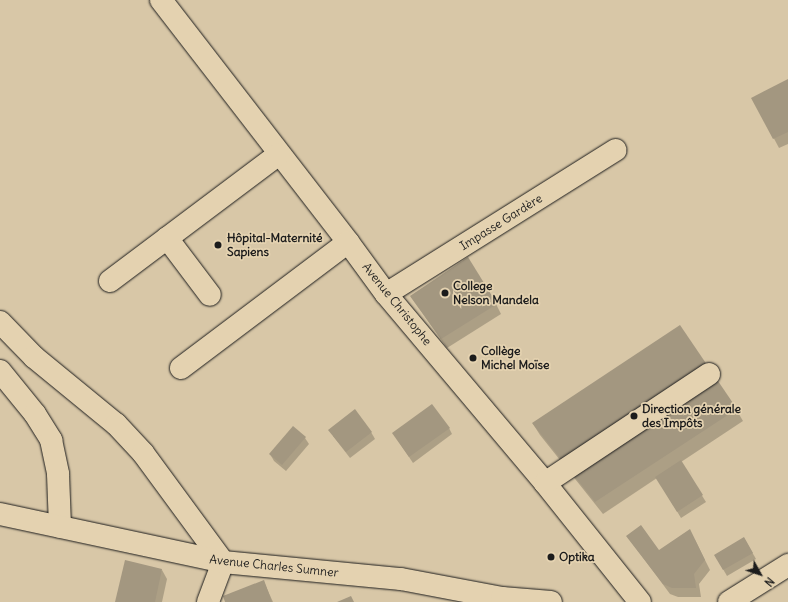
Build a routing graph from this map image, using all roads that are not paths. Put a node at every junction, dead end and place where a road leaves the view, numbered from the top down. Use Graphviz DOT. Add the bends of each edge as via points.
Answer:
graph roads {
  1 [pos="161,0"];
  2 [pos="616,150"];
  3 [pos="279,154"];
  4 [pos="167,238"];
  5 [pos="348,242"];
  6 [pos="110,280"];
  7 [pos="386,294"];
  8 [pos="210,295"];
  9 [pos="0,322"];
  10 [pos="182,368"];
  11 [pos="0,371"];
  12 [pos="709,374"];
  13 [pos="545,483"];
  14 [pos="0,514"];
  15 [pos="60,527"];
  16 [pos="223,562"];
  17 [pos="788,565"];
  18 [pos="468,597"];
  19 [pos="503,600"];
  20 [pos="208,602"];
  21 [pos="551,602"];
  22 [pos="640,602"];
  23 [pos="729,602"];
  1 -- 3 [label="street, Avenue Christophe"];
  2 -- 7 [label="street, Impasse Gardère"];
  3 -- 4 [label="street"];
  3 -- 5 [label="street, Avenue Christophe"];
  4 -- 6 [label="street"];
  4 -- 8 [label="street"];
  5 -- 7 [label="street, Avenue Christophe"];
  5 -- 10 [label="street"];
  7 -- 13 [label="street, Avenue Christophe"];
  9 -- 16 [label="street" via="34,357 121,430 143,453"];
  11 -- 15 [label="street" via="35,414 51,440 58,474"];
  12 -- 13 [label="street"];
  13 -- 22 [label="street, Avenue Christophe"];
  14 -- 15 [label="street, Avenue Charles Sumner"];
  15 -- 16 [label="street, Avenue Charles Sumner"];
  16 -- 18 [label="street, Avenue Charles Sumner" via="401,579"];
  16 -- 20 [label="street"];
  17 -- 23 [label="street"];
  18 -- 19 [label="street, Avenue Charles Sumner"];
  19 -- 21 [label="street, Avenue Charles Sumner"];
}
